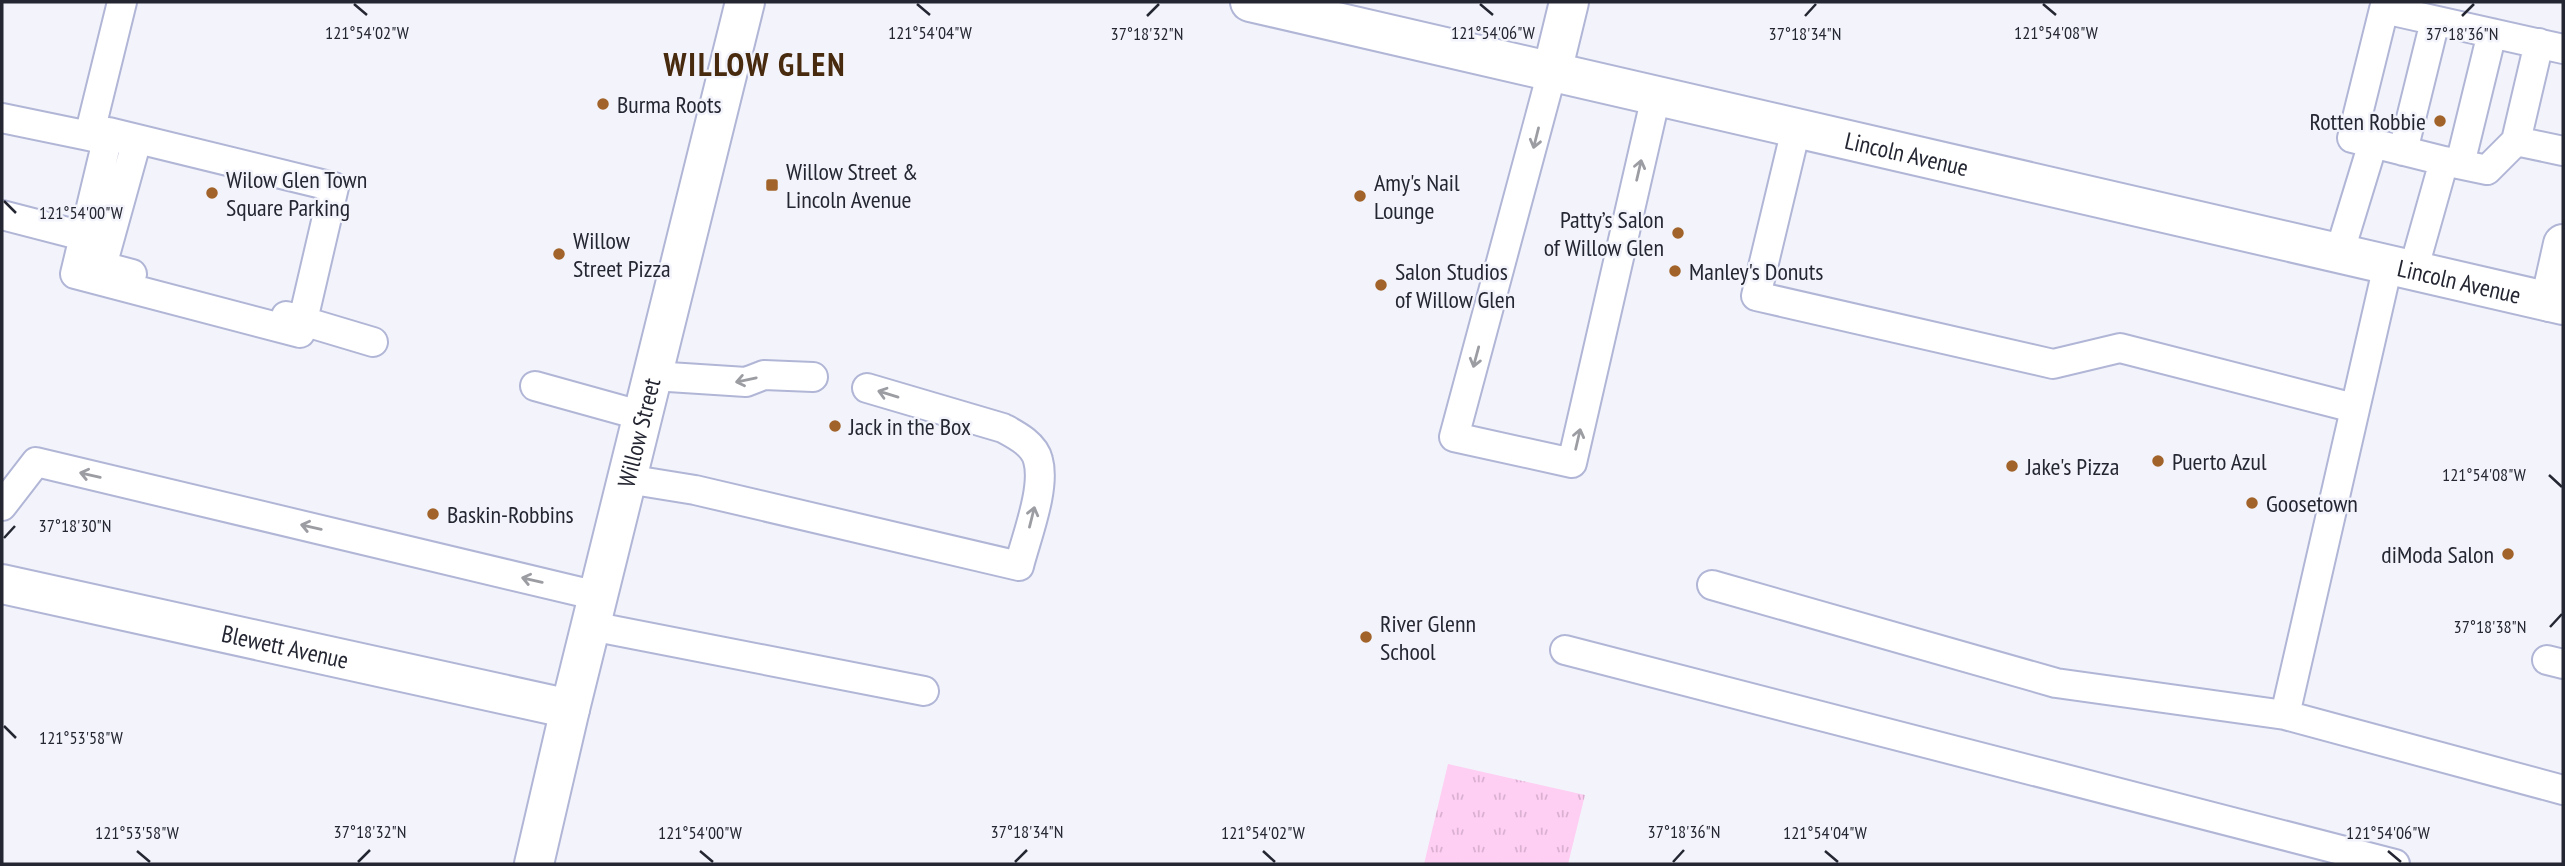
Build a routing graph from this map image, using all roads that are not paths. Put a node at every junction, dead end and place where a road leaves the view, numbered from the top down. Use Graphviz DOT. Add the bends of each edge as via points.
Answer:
graph roads {
  1 [pos="122,2"];
  2 [pos="745,2"];
  3 [pos="1250,2"];
  4 [pos="1569,2"];
  5 [pos="2435,21"];
  6 [pos="2492,33"];
  7 [pos="2551,46"];
  8 [pos="1552,72"];
  9 [pos="1656,96"];
  10 [pos="2,118"];
  11 [pos="1796,129"];
  12 [pos="89,136"];
  13 [pos="2516,141"];
  14 [pos="2373,143"];
  15 [pos="135,147"];
  16 [pos="2403,151"];
  17 [pos="2563,151"];
  18 [pos="2452,162"];
  19 [pos="2,215"];
  20 [pos="83,236"];
  21 [pos="2563,244"];
  22 [pos="2339,254"];
  23 [pos="2401,268"];
  24 [pos="2557,303"];
  25 [pos="302,320"];
  26 [pos="373,342"];
  27 [pos="653,376"];
  28 [pos="813,377"];
  29 [pos="535,386"];
  30 [pos="867,388"];
  31 [pos="2354,408"];
  32 [pos="643,416"];
  33 [pos="628,479"];
  34 [pos="2,506"];
  35 [pos="2,584"];
  36 [pos="1712,585"];
  37 [pos="595,611"];
  38 [pos="1565,650"];
  39 [pos="924,691"];
  40 [pos="570,709"];
  41 [pos="2285,715"];
  42 [pos="2563,790"];
  43 [pos="534,864"];
  44 [pos="2395,864"];
  1 -- 12 [label="lane"];
  2 -- 27 [label="main road, Willow Street"];
  3 -- 8 [label="main road, Lincoln Avenue"];
  4 -- 8 [label="main road"];
  5 -- 6 [label="lane"];
  5 -- 14 [label="lane" via="2384,9 2352,138"];
  5 -- 16 [label="lane"];
  6 -- 7 [label="lane"];
  6 -- 18 [label="lane"];
  7 -- 13 [label="lane"];
  8 -- 9 [label="main road, Lincoln Avenue"];
  8 -- 9 [label="lane, one-way" via="1454,437 1572,463"];
  9 -- 11 [label="main road, Lincoln Avenue"];
  10 -- 12 [label="lane"];
  11 -- 22 [label="main road, Lincoln Avenue"];
  11 -- 31 [label="lane" via="1756,296 2053,364 2120,348"];
  12 -- 15 [label="lane"];
  13 -- 17 [label="lane"];
  13 -- 18 [label="lane" via="2487,170"];
  14 -- 16 [label="lane"];
  14 -- 22 [label="lane"];
  15 -- 25 [label="lane" via="102,266"];
  15 -- 25 [label="lane" via="335,195"];
  16 -- 18 [label="lane"];
  18 -- 23 [label="lane"];
  19 -- 20 [label="lane"];
  20 -- 20 [label="lane" via="75,274 300,333 334,187 109,132"];
  21 -- 24 [label="main road"];
  22 -- 23 [label="main road, Lincoln Avenue"];
  23 -- 24 [label="main road, Lincoln Avenue"];
  23 -- 31 [label="lane"];
  25 -- 26 [label="lane"];
  28 -- 27 [label="lane, one-way" via="764,374 746,382"];
  27 -- 32 [label="main road, Willow Street"];
  29 -- 32 [label="lane"];
  33 -- 30 [label="lane, one-way" via="695,490 1019,566 1039,488 1038,458 1023,439 1003,428"];
  31 -- 41 [label="lane"];
  32 -- 33 [label="main road, Willow Street"];
  33 -- 37 [label="main road, Willow Street"];
  37 -- 34 [label="lane, one-way" via="36,462"];
  35 -- 40 [label="main road, Blewett Avenue"];
  36 -- 41 [label="lane" via="2056,683"];
  37 -- 39 [label="lane"];
  37 -- 40 [label="main road, Willow Street"];
  38 -- 44 [label="lane"];
  40 -- 43 [label="main road, Willow Street"];
  41 -- 42 [label="lane"];
}
